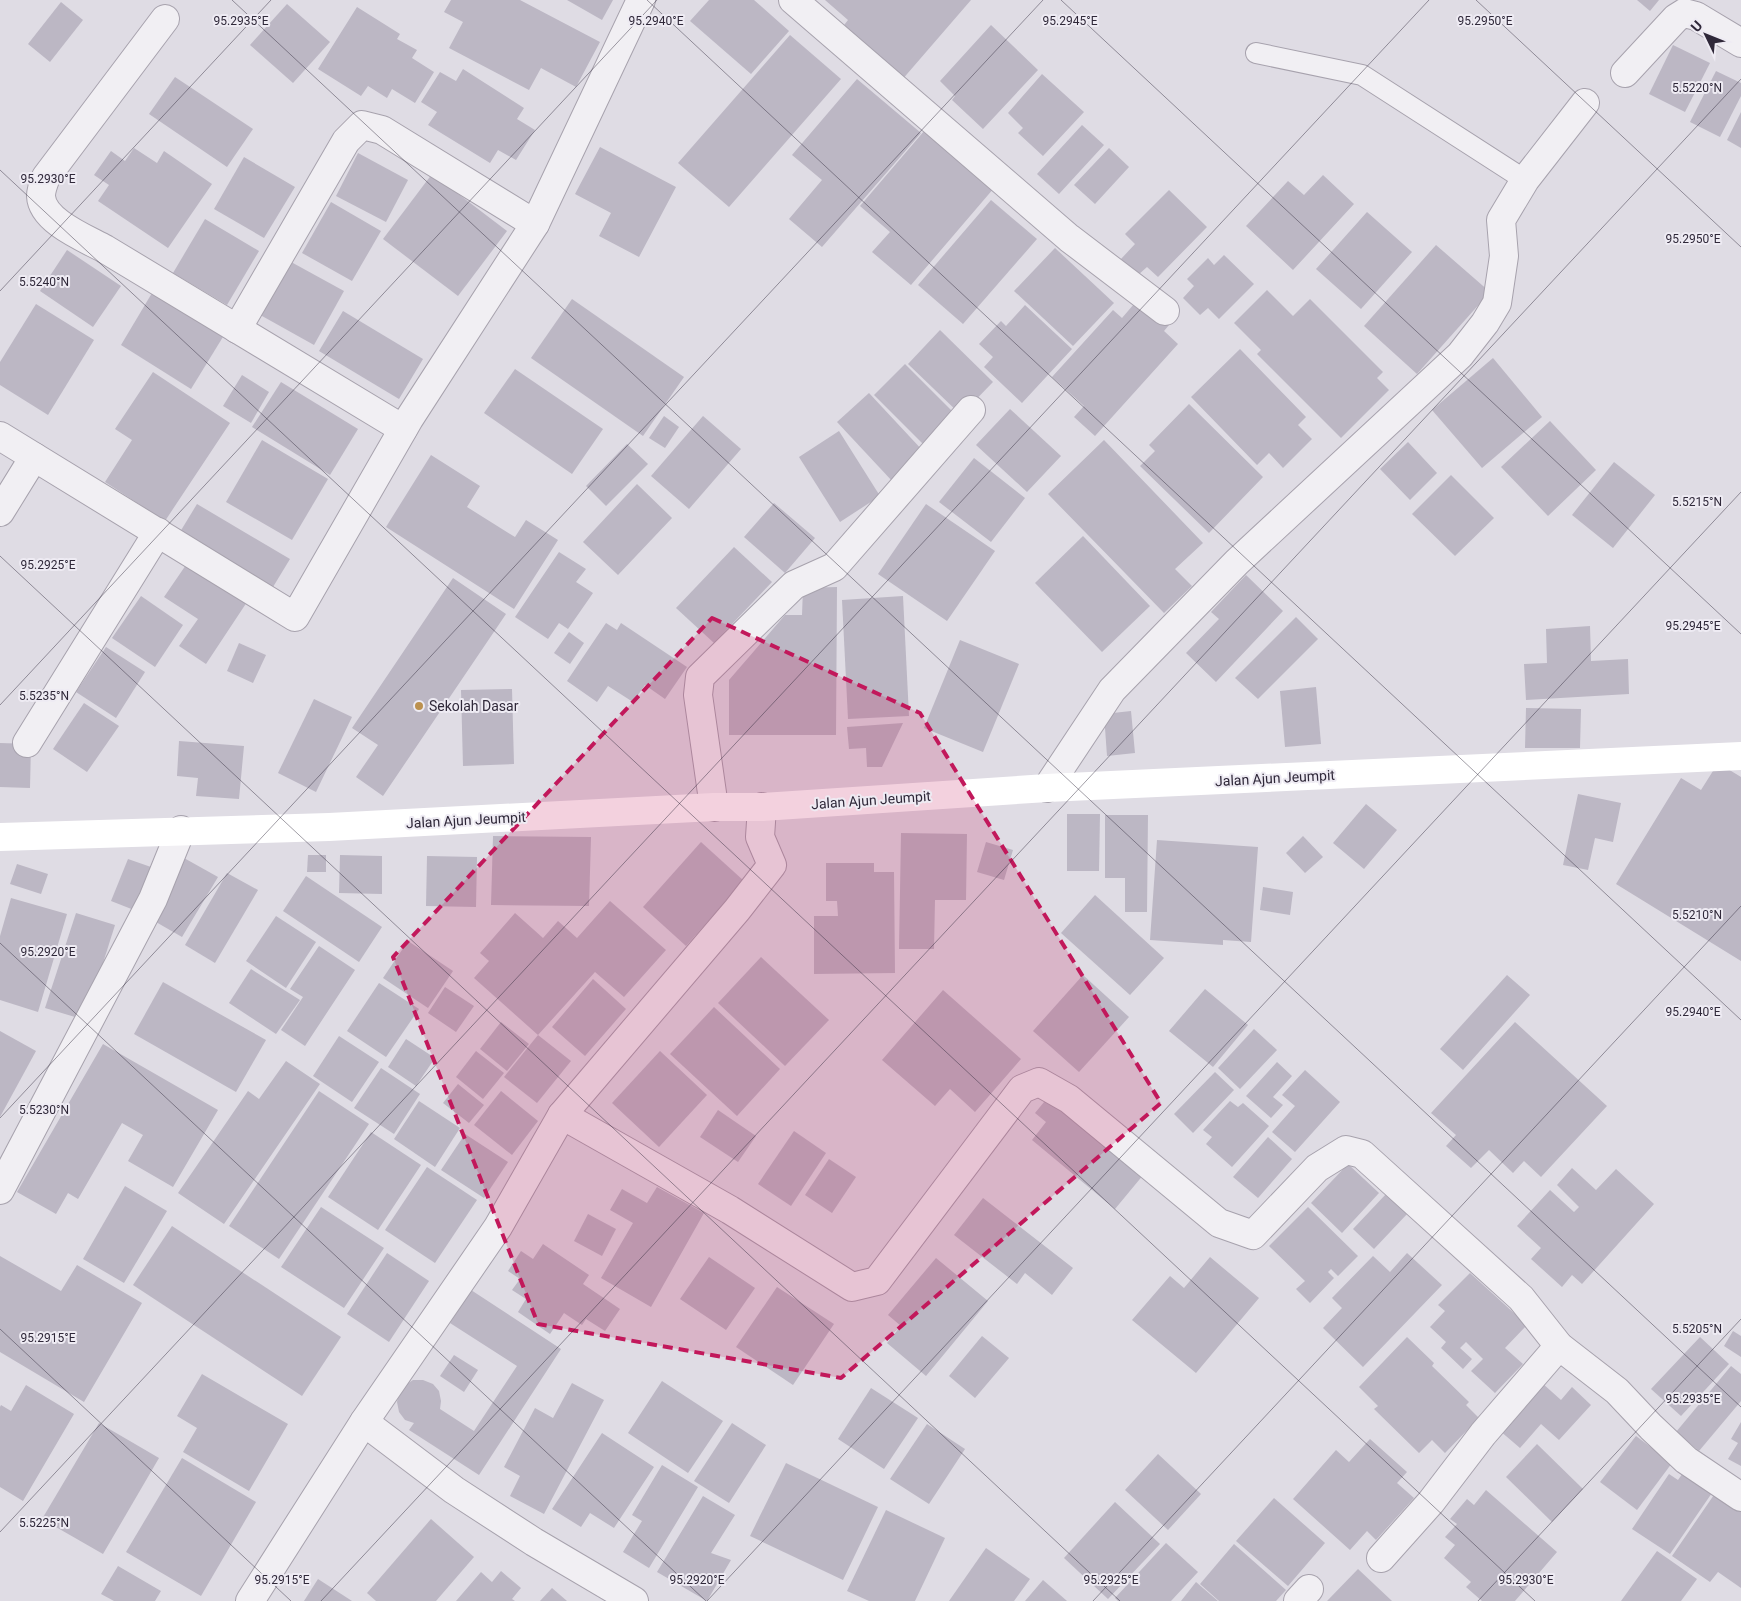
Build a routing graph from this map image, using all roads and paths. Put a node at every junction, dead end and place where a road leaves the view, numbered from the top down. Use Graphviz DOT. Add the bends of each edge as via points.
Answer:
graph roads {
  1 [pos="641,0"];
  2 [pos="793,0"];
  3 [pos="165,19"];
  4 [pos="1741,43"];
  5 [pos="1256,53"];
  6 [pos="1625,72"];
  7 [pos="1585,104"];
  8 [pos="1525,180"];
  9 [pos="536,224"];
  10 [pos="1164,311"];
  11 [pos="237,329"];
  12 [pos="970,410"];
  13 [pos="403,429"];
  14 [pos="0,436"];
  15 [pos="34,457"];
  16 [pos="0,512"];
  17 [pos="158,532"];
  18 [pos="27,743"];
  19 [pos="1741,756"];
  20 [pos="1047,788"];
  21 [pos="714,807"];
  22 [pos="762,807"];
  23 [pos="181,830"];
  24 [pos="0,837"];
  25 [pos="562,1115"];
  26 [pos="0,1190"];
  27 [pos="1559,1346"];
  28 [pos="364,1422"];
  29 [pos="1741,1497"];
  30 [pos="1381,1558"];
  31 [pos="250,1601"];
  32 [pos="634,1601"];
  1 -- 9 [label="street"];
  2 -- 10 [label="street" via="1069,238"];
  3 -- 11 [label="street" via="46,177 41,195 45,210 60,224"];
  4 -- 6 [label="street" via="1696,16 1684,13"];
  5 -- 8 [label="lane" via="1362,75"];
  7 -- 8 [label="street"];
  8 -- 20 [label="street" via="1501,220 1504,256 1497,303 1460,355 1237,562 1112,690"];
  9 -- 11 [label="street" via="382,130 362,126 346,141"];
  9 -- 13 [label="street"];
  11 -- 13 [label="street"];
  12 -- 21 [label="street" via="834,567 794,585 700,677 698,695"];
  13 -- 17 [label="street" via="295,617"];
  14 -- 15 [label="street"];
  15 -- 16 [label="street"];
  15 -- 17 [label="street"];
  17 -- 18 [label="street"];
  19 -- 20 [label="street, Jalan Ajun Jeumpit"];
  20 -- 22 [label="street, Jalan Ajun Jeumpit"];
  21 -- 22 [label="street, Jalan Ajun Jeumpit"];
  21 -- 23 [label="street, Jalan Ajun Jeumpit" via="329,827"];
  22 -- 25 [label="street" via="760,837 772,865"];
  23 -- 24 [label="street, Jalan Ajun Jeumpit"];
  23 -- 26 [label="street" via="153,899"];
  25 -- 27 [label="street" via="730,1210 852,1288 877,1280 1022,1089 1039,1082 1069,1099 1219,1223 1253,1236 1317,1168 1346,1150 1362,1154 1521,1298"];
  25 -- 28 [label="street" via="498,1227"];
  27 -- 29 [label="street" via="1617,1391 1686,1460"];
  27 -- 30 [label="street"];
  28 -- 31 [label="street"];
  28 -- 32 [label="street" via="454,1490"];
}
